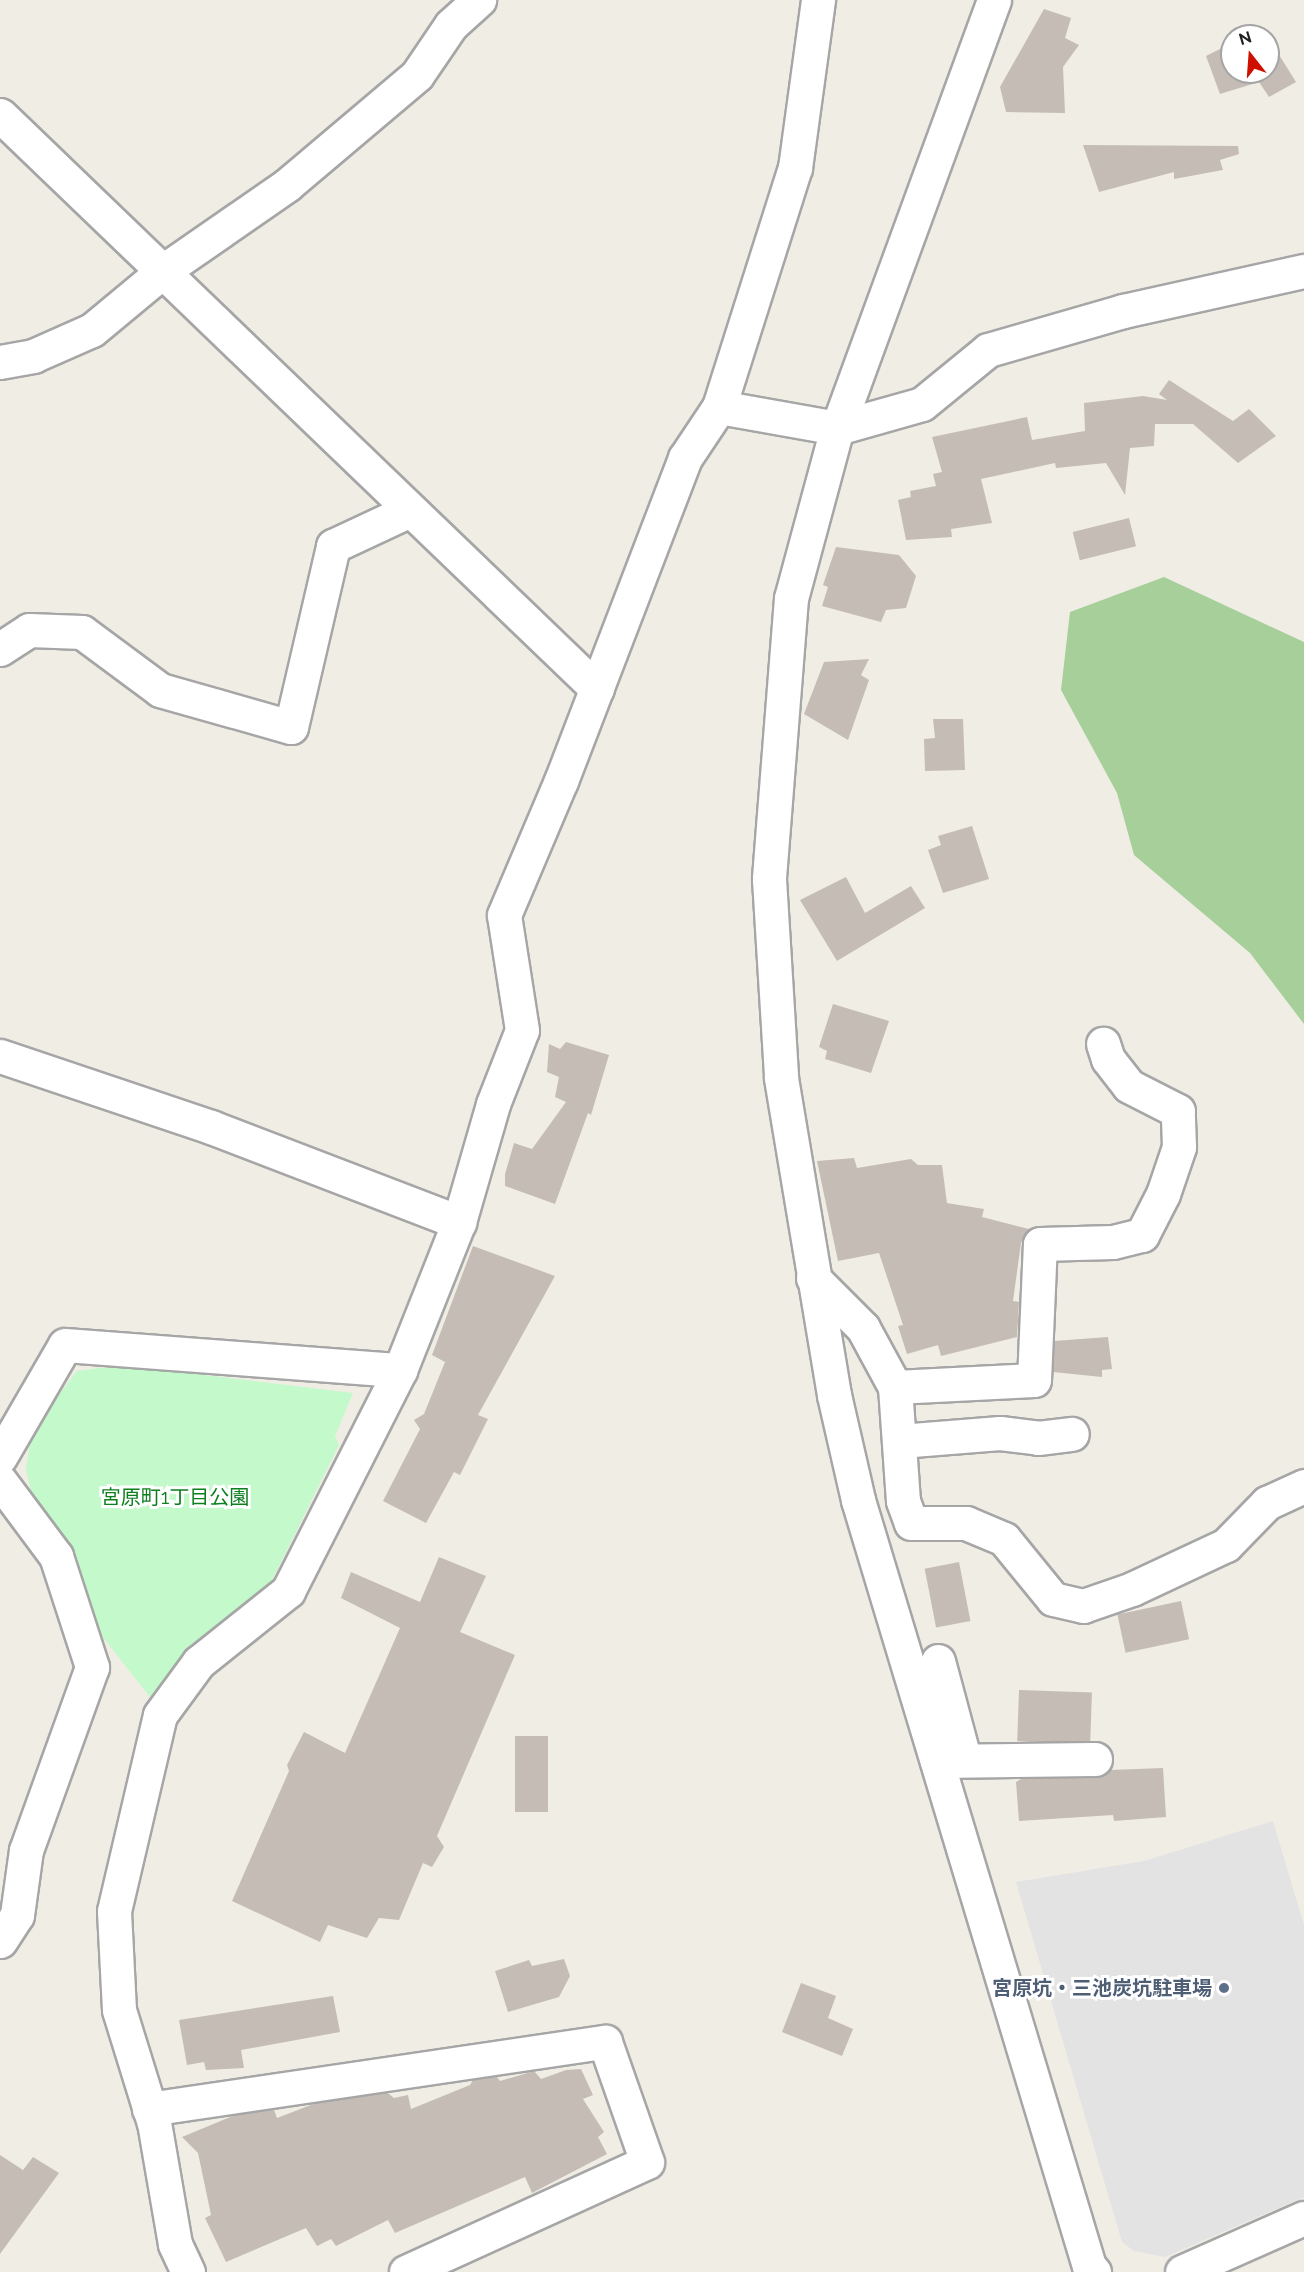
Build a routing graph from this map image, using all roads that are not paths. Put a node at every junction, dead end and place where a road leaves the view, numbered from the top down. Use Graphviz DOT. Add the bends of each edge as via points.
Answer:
graph roads {
  1 [pos="479,0"];
  2 [pos="818,0"];
  3 [pos="994,0"];
  4 [pos="0,115"];
  5 [pos="163,271"];
  6 [pos="1304,271"];
  7 [pos="0,362"];
  8 [pos="719,407"];
  9 [pos="837,428"];
  10 [pos="410,510"];
  11 [pos="0,649"];
  12 [pos="597,689"];
  13 [pos="1102,1044"];
  14 [pos="0,1056"];
  15 [pos="459,1222"];
  16 [pos="813,1278"];
  17 [pos="400,1370"];
  18 [pos="895,1387"];
  19 [pos="1072,1434"];
  20 [pos="900,1442"];
  21 [pos="0,1457"];
  22 [pos="0,1481"];
  23 [pos="1304,1486"];
  24 [pos="11,1516"];
  25 [pos="938,1660"];
  26 [pos="1095,1759"];
  27 [pos="951,1760"];
  28 [pos="0,1941"];
  29 [pos="149,2109"];
  30 [pos="1304,2218"];
  31 [pos="189,2272"];
  32 [pos="406,2272"];
  33 [pos="1094,2272"];
  34 [pos="1182,2272"];
  1 -- 5 [label="street" via="451,25 408,83 287,185"];
  2 -- 8 [label="street" via="795,168"];
  3 -- 9 [label="street"];
  4 -- 5 [label="street"];
  5 -- 7 [label="street" via="92,330 33,356"];
  5 -- 10 [label="street"];
  6 -- 9 [label="street" via="1123,311 988,350 922,404"];
  8 -- 9 [label="street"];
  8 -- 12 [label="street" via="686,458"];
  9 -- 16 [label="street" via="791,597 769,879 781,1078"];
  10 -- 11 [label="street" via="333,546 291,727 160,690 82,632 29,630"];
  10 -- 12 [label="street"];
  12 -- 15 [label="street" via="504,915 522,1030 493,1104"];
  13 -- 18 [label="street" via="1108,1059 1129,1086 1178,1111 1179,1147 1163,1194 1142,1235 1113,1242 1040,1244 1034,1380"];
  14 -- 15 [label="street" via="211,1127"];
  15 -- 17 [label="street"];
  16 -- 18 [label="street" via="863,1328"];
  16 -- 27 [label="street" via="858,1500"];
  17 -- 21 [label="street" via="65,1345"];
  17 -- 29 [label="street" via="288,1591 199,1662 160,1715 114,1911 119,2010"];
  18 -- 20 [label="street"];
  19 -- 20 [label="street" via="1038,1438 1000,1433"];
  20 -- 23 [label="street" via="903,1501 911,1523 966,1523 1004,1539 1053,1599 1083,1606 1132,1589 1226,1545 1267,1503"];
  22 -- 24 [label="street"];
  24 -- 28 [label="street" via="56,1556 92,1667 26,1850 17,1915"];
  25 -- 27 [label="street"];
  26 -- 27 [label="street"];
  27 -- 33 [label="street"];
  29 -- 31 [label="street" via="175,2244"];
  29 -- 32 [label="street" via="605,2042 647,2162"];
  30 -- 34 [label="street"];
}
